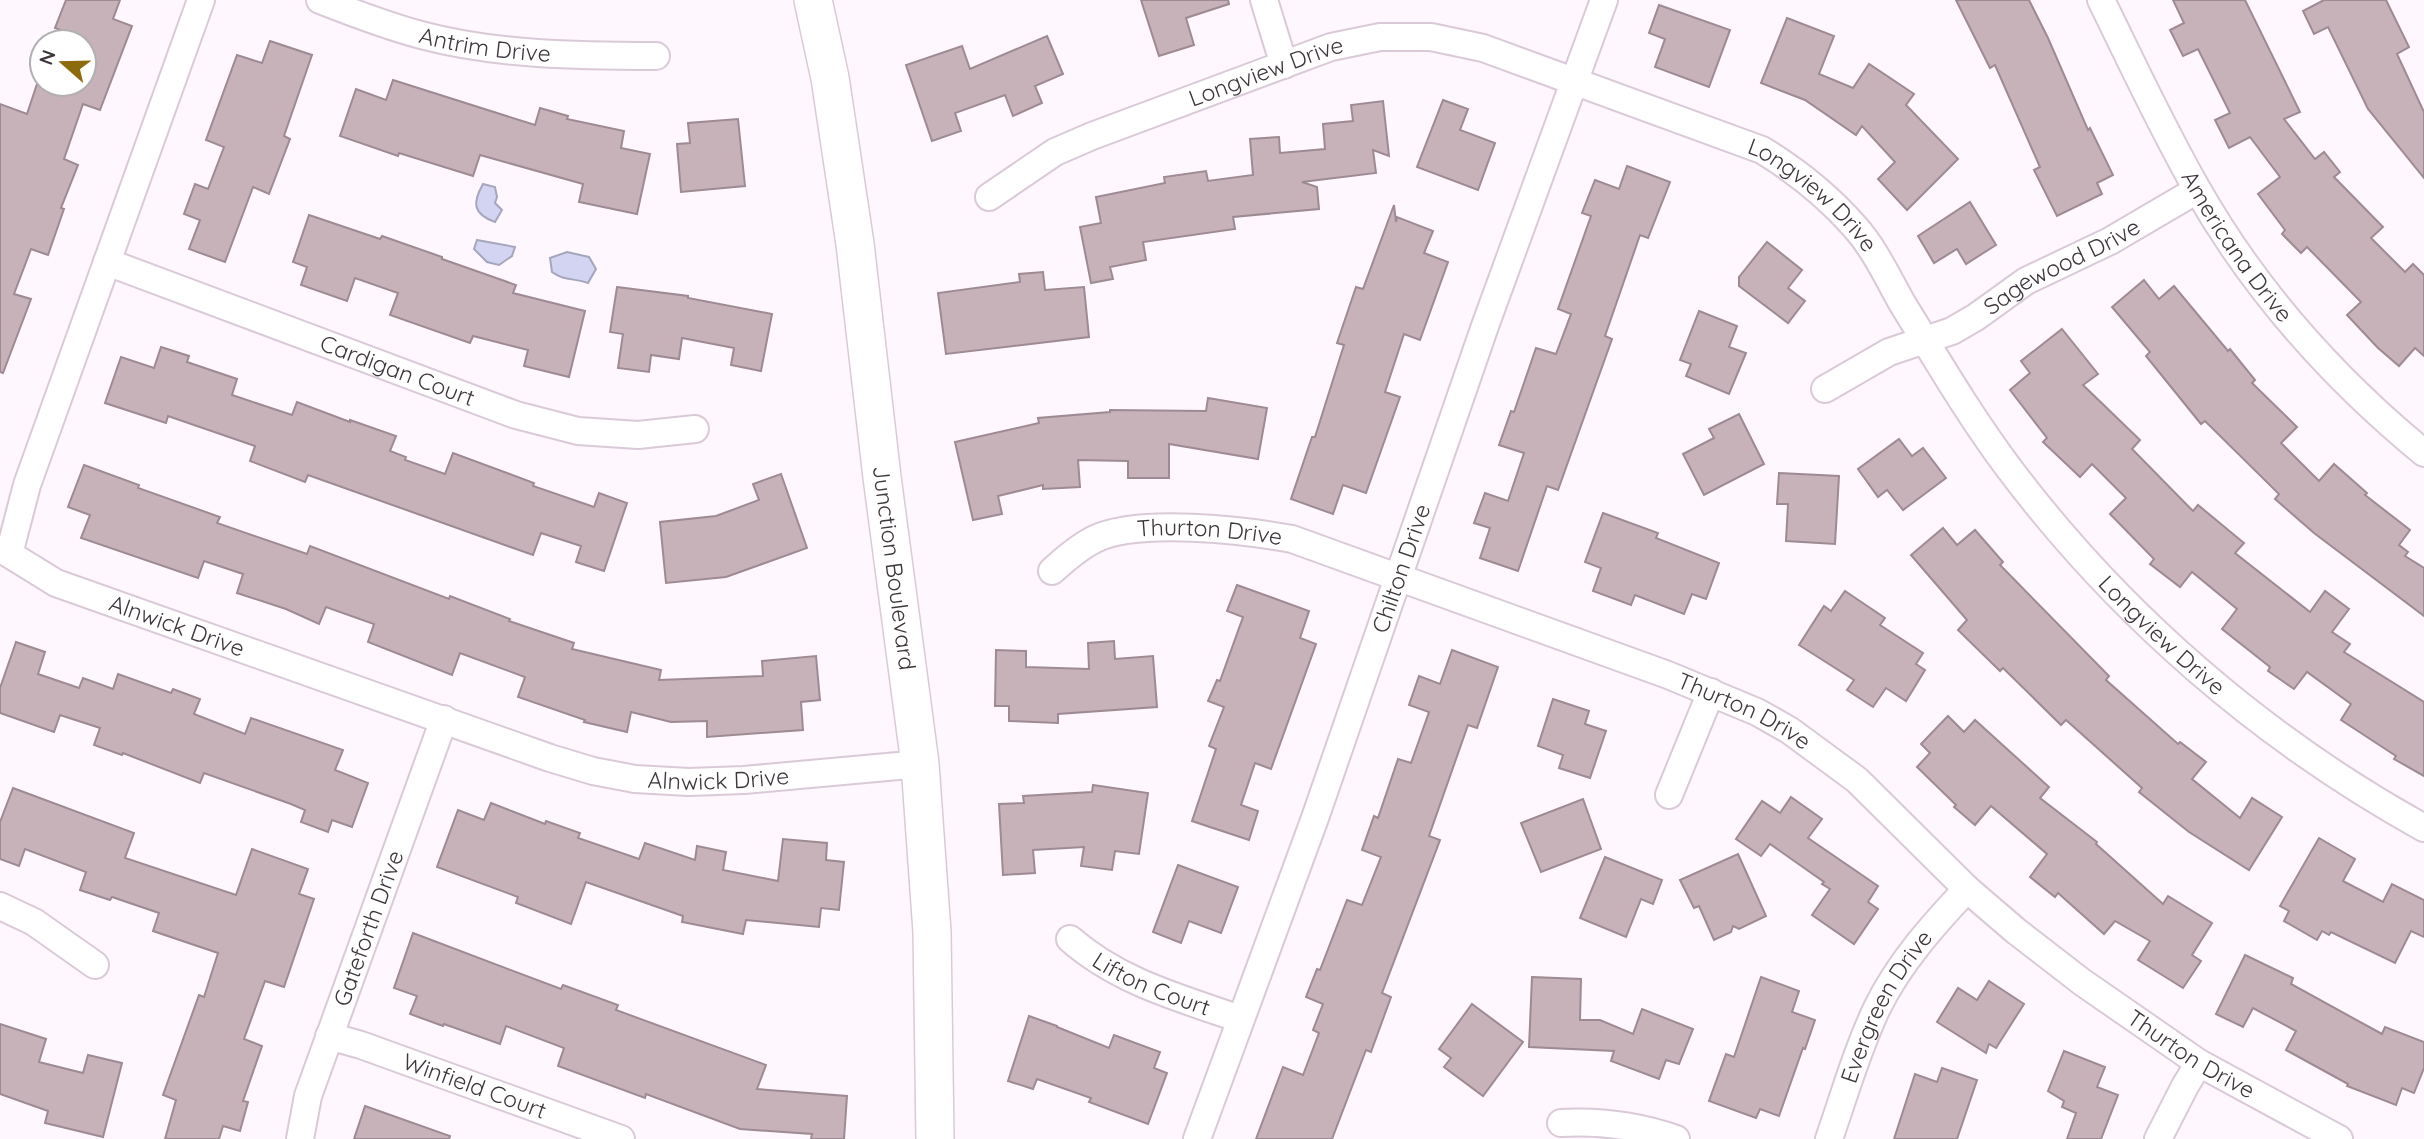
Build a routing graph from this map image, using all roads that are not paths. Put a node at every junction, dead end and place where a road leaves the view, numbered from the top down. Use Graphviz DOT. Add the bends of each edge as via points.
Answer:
graph roads {
  1 [pos="201,0"];
  2 [pos="320,0"];
  3 [pos="813,0"];
  4 [pos="1264,0"];
  5 [pos="1604,0"];
  6 [pos="2101,0"];
  7 [pos="656,56"];
  8 [pos="1284,65"];
  9 [pos="1575,80"];
  10 [pos="2197,190"];
  11 [pos="989,197"];
  12 [pos="107,262"];
  13 [pos="1925,340"];
  14 [pos="1825,388"];
  15 [pos="695,429"];
  16 [pos="2424,453"];
  17 [pos="1052,571"];
  18 [pos="1398,576"];
  19 [pos="1711,692"];
  20 [pos="444,719"];
  21 [pos="920,764"];
  22 [pos="1669,795"];
  23 [pos="2424,828"];
  24 [pos="1967,889"];
  25 [pos="0,906"];
  26 [pos="1070,939"];
  27 [pos="95,965"];
  28 [pos="1240,1019"];
  29 [pos="329,1037"];
  30 [pos="2199,1063"];
  31 [pos="1562,1123"];
  32 [pos="300,1139"];
  33 [pos="621,1139"];
  34 [pos="935,1139"];
  35 [pos="1197,1139"];
  36 [pos="1676,1139"];
  37 [pos="1829,1139"];
  38 [pos="2158,1139"];
  39 [pos="2339,1139"];
  1 -- 12 [label="street, Alnwick Drive"];
  2 -- 7 [label="street, Antrim Drive" via="424,36 484,47 586,56"];
  3 -- 21 [label="main road, Junction Boulevard" via="830,78 855,244"];
  4 -- 8 [label="street"];
  5 -- 9 [label="street, Chilton Drive"];
  6 -- 10 [label="street, Americana Drive"];
  8 -- 9 [label="street, Longview Drive" via="1331,47 1380,37 1431,37 1483,48"];
  8 -- 11 [label="street, Longview Drive" via="1055,152"];
  9 -- 13 [label="street, Longview Drive" via="1724,134 1796,171 1858,229"];
  9 -- 18 [label="street, Chilton Drive"];
  10 -- 13 [label="street, Sagewood Drive" via="2110,241 2026,281 1952,331"];
  10 -- 16 [label="street, Americana Drive" via="2263,287 2310,345"];
  12 -- 15 [label="street, Cardigan Court" via="516,415 578,431 638,435"];
  12 -- 20 [label="street, Alnwick Drive" via="27,485 9,554 56,583"];
  13 -- 14 [label="street, Sagewood Drive" via="1889,352"];
  13 -- 23 [label="street, Longview Drive" via="2017,478 2073,546 2161,636 2221,690 2312,760"];
  17 -- 18 [label="street, Thurton Drive" via="1097,538 1169,528 1251,531 1292,539"];
  18 -- 19 [label="street, Thurton Drive"];
  18 -- 28 [label="street, Chilton Drive"];
  19 -- 22 [label="street"];
  19 -- 24 [label="street, Thurton Drive" via="1757,712 1824,754 1857,780"];
  20 -- 21 [label="street, Alnwick Drive" via="550,758 635,779 744,780"];
  20 -- 29 [label="street, Gateforth Drive"];
  21 -- 34 [label="main road, Junction Boulevard" via="932,932"];
  24 -- 30 [label="street, Thurton Drive" via="2082,982"];
  24 -- 37 [label="street, Evergreen Drive" via="1930,929 1886,992"];
  25 -- 27 [label="street" via="34,922"];
  26 -- 28 [label="street, Lifton Court" via="1122,975"];
  28 -- 35 [label="street, Chilton Drive"];
  29 -- 32 [label="street, Gateforth Drive" via="308,1096"];
  29 -- 33 [label="street, Winfield Court"];
  30 -- 38 [label="street"];
  30 -- 39 [label="street, Thurton Drive"];
  31 -- 36 [label="street" via="1623,1125"];
}
